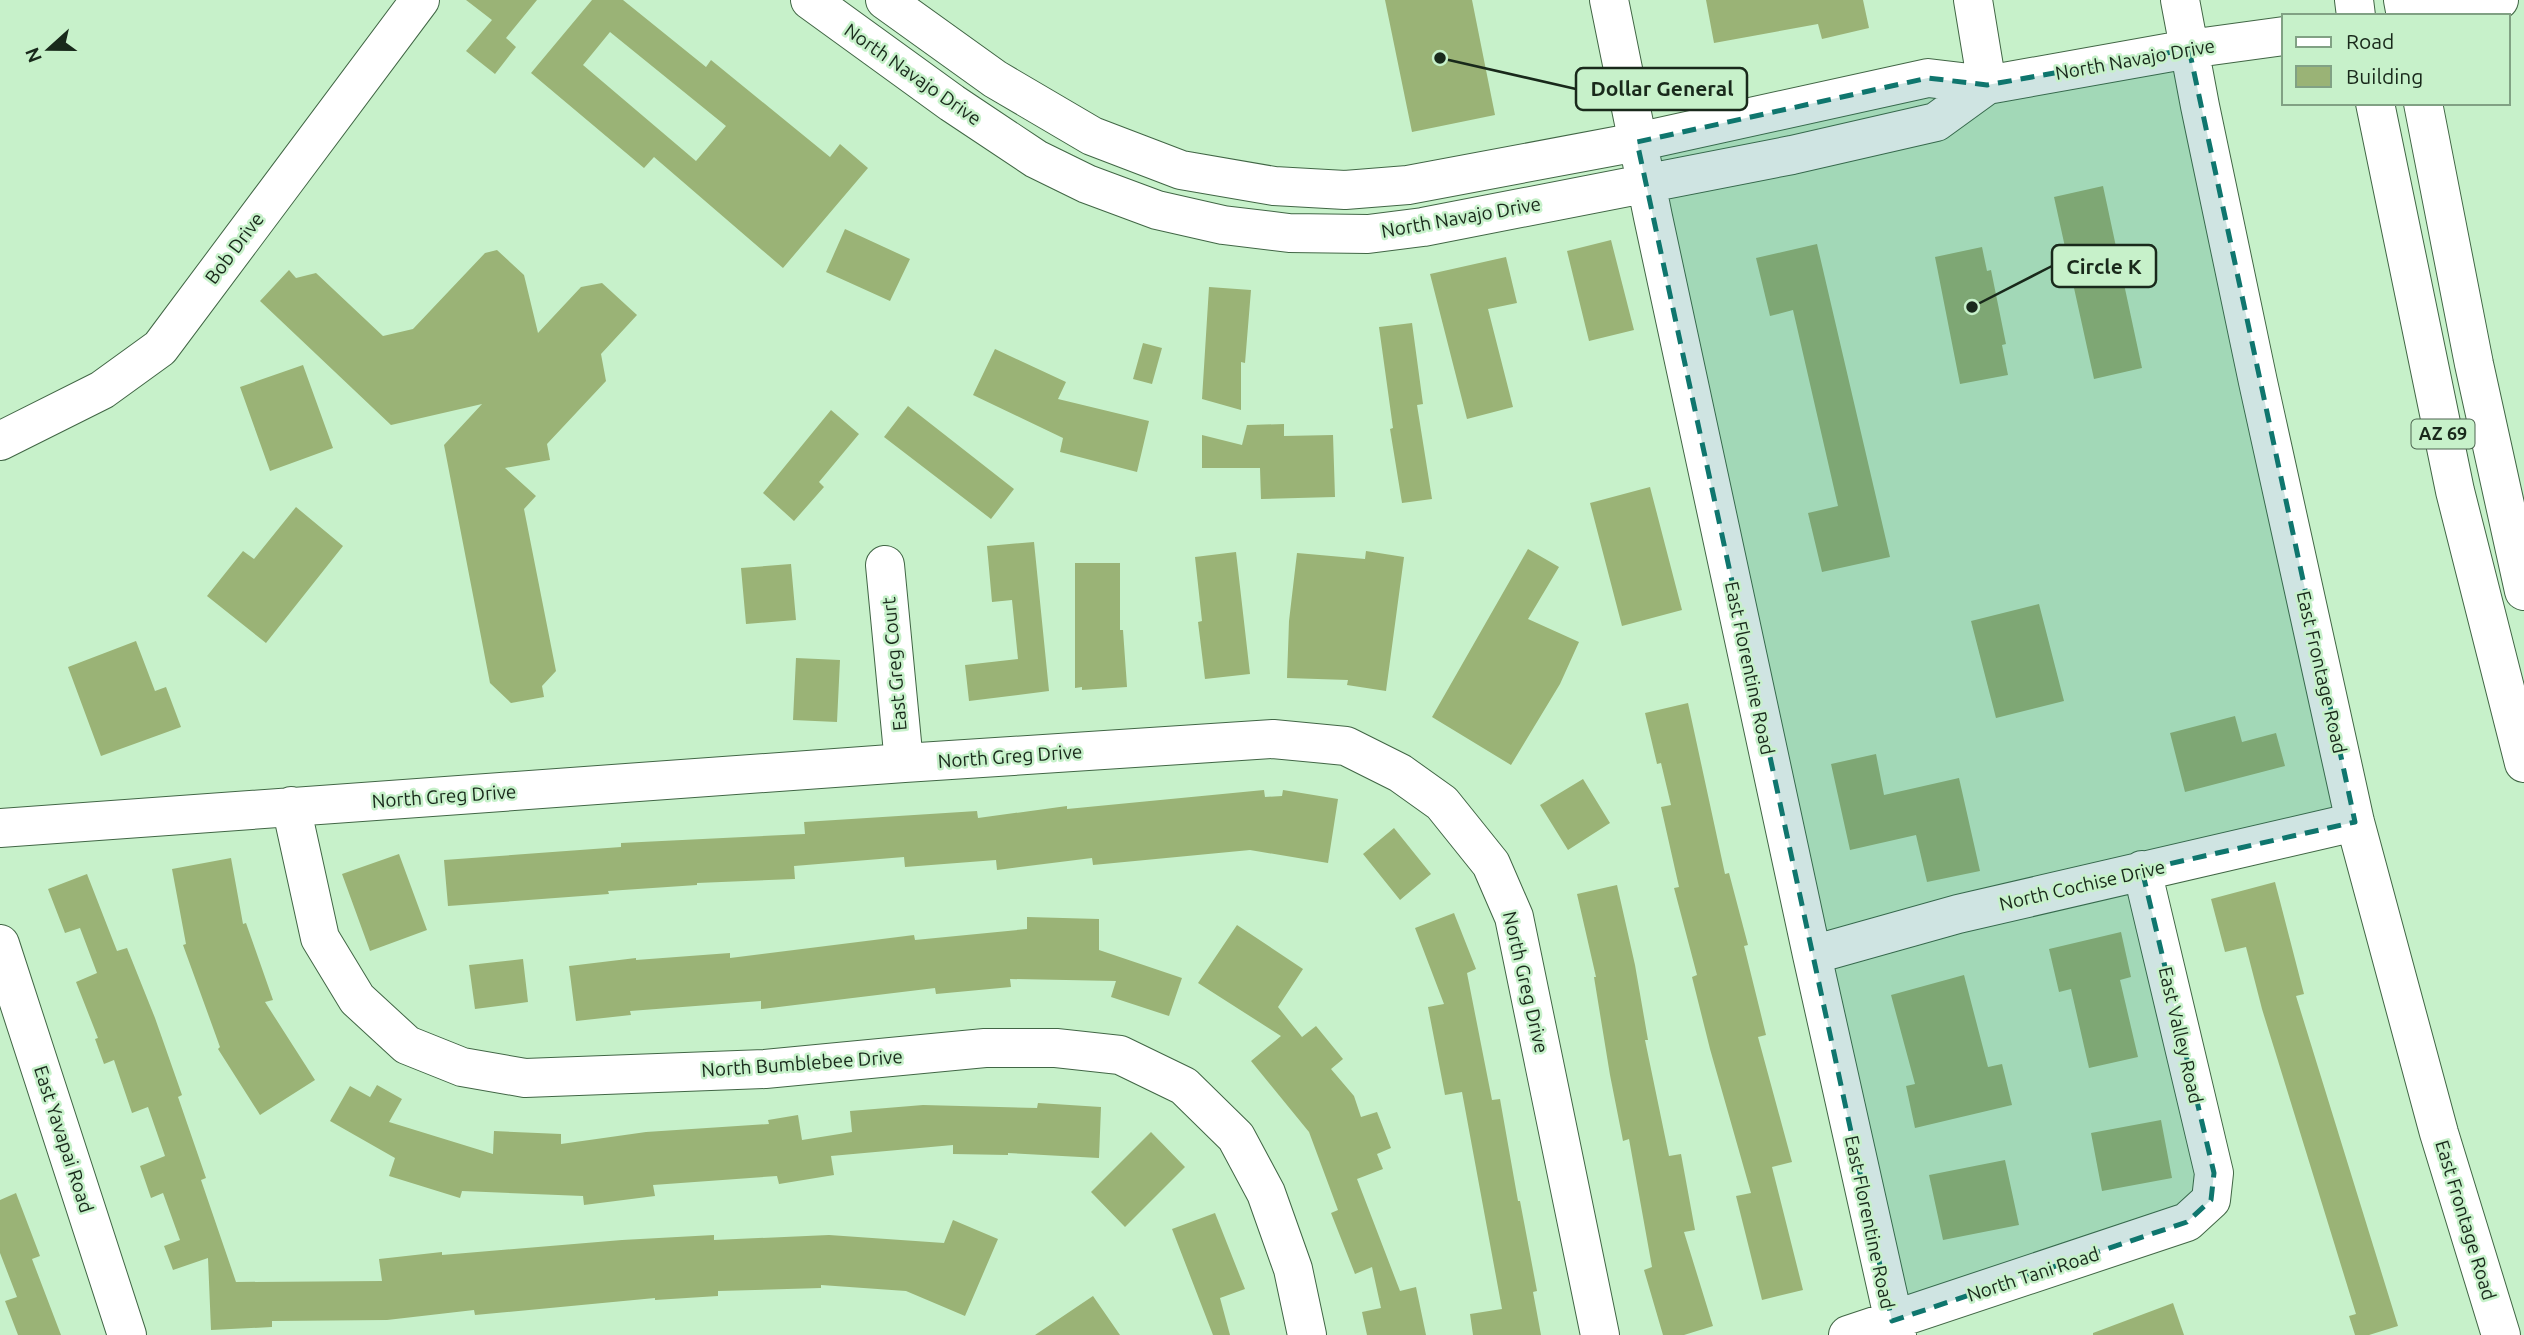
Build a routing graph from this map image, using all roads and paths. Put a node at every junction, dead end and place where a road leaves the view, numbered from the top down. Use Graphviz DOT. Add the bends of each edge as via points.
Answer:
graph roads {
  1 [pos="420,0"];
  2 [pos="810,0"];
  3 [pos="885,0"];
  4 [pos="1609,0"];
  5 [pos="1973,0"];
  6 [pos="2180,0"];
  7 [pos="2499,0"];
  8 [pos="2428,14"];
  9 [pos="2282,36"];
  10 [pos="950,47"];
  11 [pos="2189,49"];
  12 [pos="923,82"];
  13 [pos="1987,85"];
  14 [pos="2375,105"];
  15 [pos="2423,105"];
  16 [pos="1637,142"];
  17 [pos="1646,184"];
  18 [pos="0,441"];
  19 [pos="885,565"];
  20 [pos="2524,591"];
  21 [pos="2524,762"];
  22 [pos="904,763"];
  23 [pos="291,806"];
  24 [pos="2355,822"];
  25 [pos="0,828"];
  26 [pos="2142,870"];
  27 [pos="0,944"];
  28 [pos="1811,955"];
  29 [pos="2211,1200"];
  30 [pos="1894,1328"];
  31 [pos="127,1335"];
  32 [pos="1307,1335"];
  33 [pos="1600,1335"];
  34 [pos="1848,1335"];
  35 [pos="2501,1335"];
  1 -- 18 [label="street, Bob Drive" via="160,348 102,390"];
  2 -- 12 [label="street, North Navajo Drive"];
  3 -- 10 [label="street, North Navajo Drive"];
  4 -- 16 [label="street, East Florentine Road"];
  5 -- 13 [label="street"];
  6 -- 11 [label="street, East Frontage Road"];
  7 -- 8 [label="street"];
  9 -- 11 [label="street, North Navajo Drive"];
  10 -- 12 [label="street"];
  10 -- 16 [label="street, North Navajo Drive" via="1092,136 1181,170 1274,186 1345,190 1408,185"];
  11 -- 13 [label="street, North Navajo Drive"];
  11 -- 24 [label="street, East Frontage Road"];
  12 -- 17 [label="street, North Navajo Drive" via="1036,159 1087,184 1157,210 1223,225 1289,233 1368,234"];
  13 -- 16 [label="street, North Navajo Drive" via="1928,78"];
  13 -- 17 [label="street, North Navajo Drive" via="1936,122"];
  14 -- 21 [label="street, AZ 69" via="2455,491"];
  15 -- 20 [label="street, AZ 69"];
  16 -- 17 [label="street, East Florentine Road"];
  17 -- 28 [label="street, East Florentine Road"];
  19 -- 22 [label="street, East Greg Court"];
  22 -- 23 [label="street, North Greg Drive"];
  22 -- 33 [label="street, North Greg Drive" via="1273,739 1346,746 1400,773 1442,803 1491,864 1514,917"];
  23 -- 25 [label="street, North Greg Drive"];
  23 -- 32 [label="street, North Bumblebee Drive" via="320,938 357,999 407,1045 462,1067 525,1078 765,1069 985,1048 1056,1048 1120,1055 1184,1086 1236,1137 1266,1192 1293,1269"];
  24 -- 26 [label="street, North Cochise Drive"];
  24 -- 35 [label="street, East Frontage Road" via="2439,1133"];
  26 -- 28 [label="street, North Cochise Drive"];
  26 -- 29 [label="street, East Valley Road" via="2214,1172"];
  27 -- 31 [label="street, East Yavapai Road"];
  28 -- 30 [label="street, East Florentine Road"];
  29 -- 30 [label="street, North Tani Road" via="2188,1222"];
  30 -- 34 [label="street, North Tani Road"];
}
